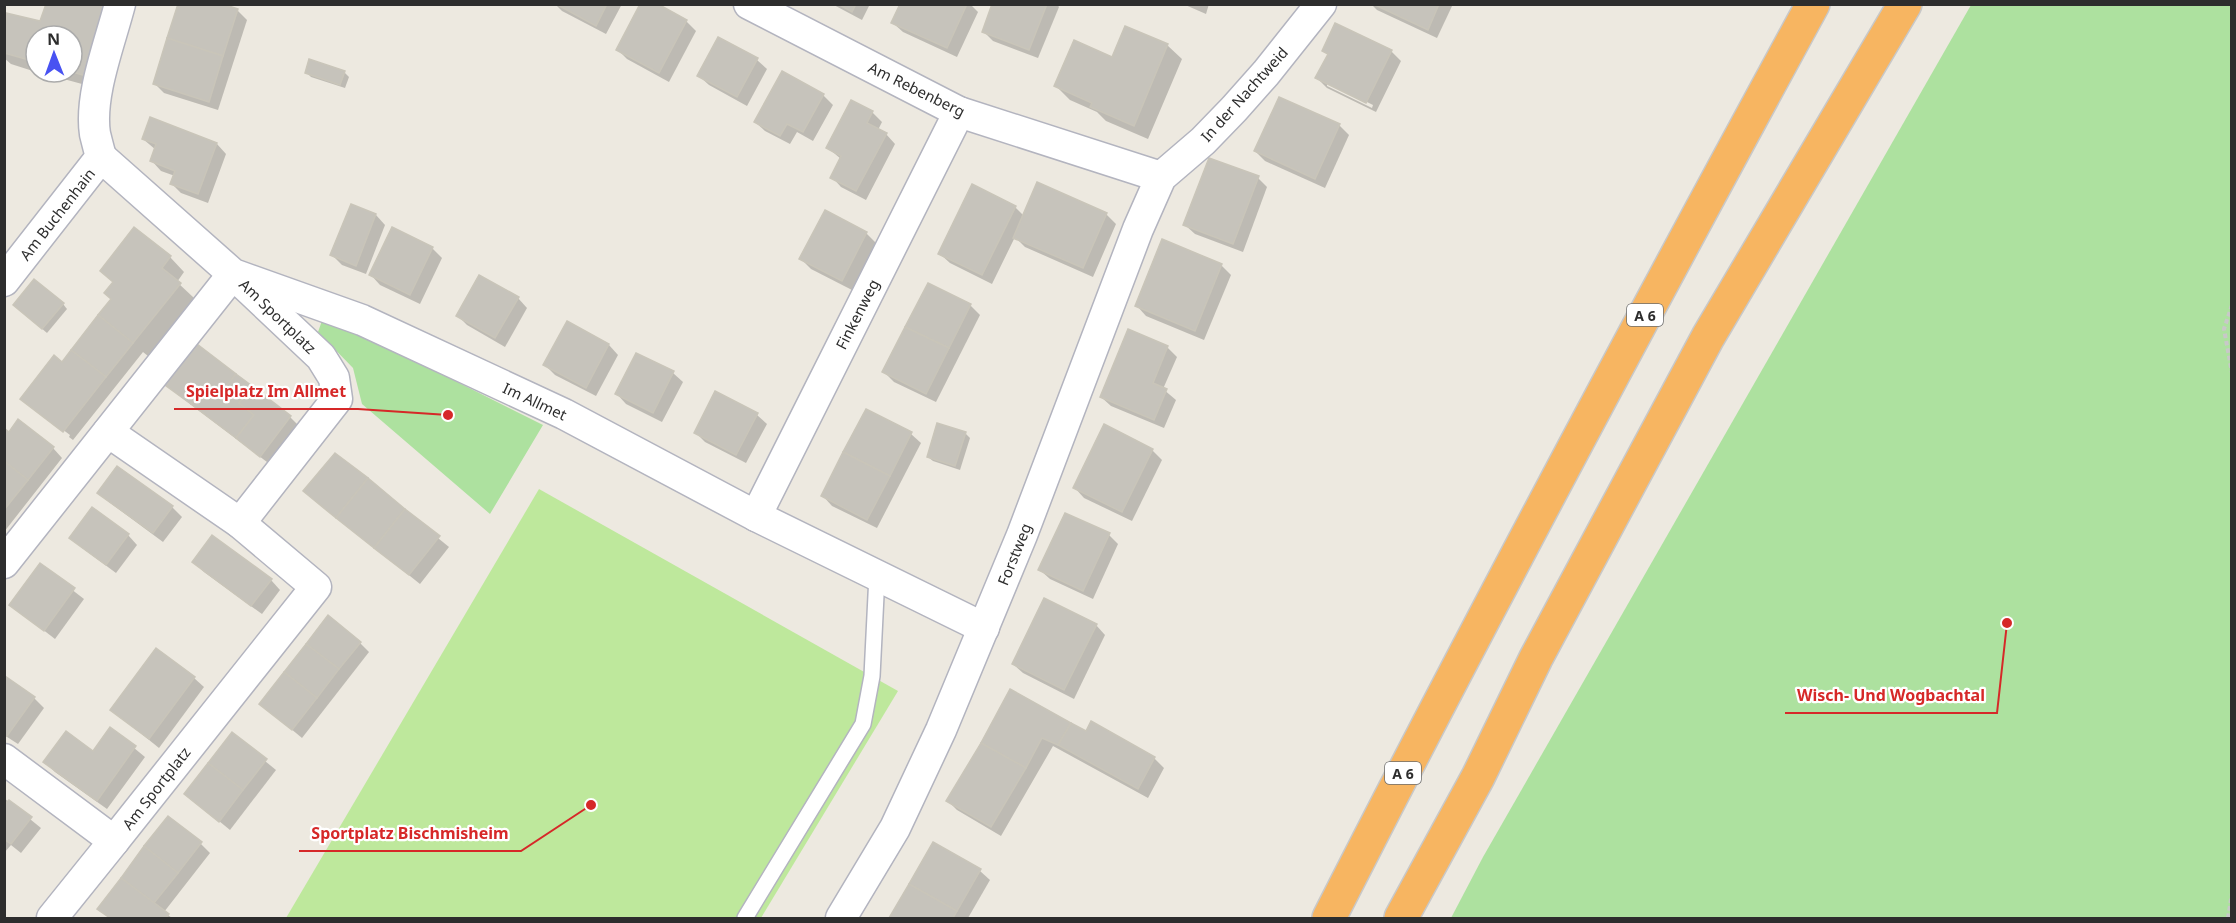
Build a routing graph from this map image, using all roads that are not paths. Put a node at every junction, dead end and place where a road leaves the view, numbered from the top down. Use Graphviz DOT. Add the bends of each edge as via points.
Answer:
graph roads {
  1 [pos="120,4"];
  2 [pos="749,4"];
  3 [pos="1320,4"];
  4 [pos="1813,4"];
  5 [pos="1905,4"];
  6 [pos="959,112"];
  7 [pos="101,157"];
  8 [pos="1161,177"];
  9 [pos="233,274"];
  10 [pos="4,281"];
  11 [pos="108,432"];
  12 [pos="756,516"];
  13 [pos="240,523"];
  14 [pos="4,563"];
  15 [pos="877,575"];
  16 [pos="984,628"];
  17 [pos="4,759"];
  18 [pos="114,841"];
  19 [pos="52,918"];
  20 [pos="746,918"];
  21 [pos="841,918"];
  22 [pos="1329,918"];
  23 [pos="1401,918"];
  1 -- 7 [label="street, Am Buchenhain" via="97,91 95,133"];
  2 -- 6 [label="street, Am Rebenberg"];
  3 -- 8 [label="street, In der Nachtweid" via="1234,109"];
  4 -- 22 [label="highway, A 6" via="1426,727"];
  5 -- 23 [label="highway" via="1708,337"];
  6 -- 8 [label="street, Am Rebenberg"];
  6 -- 12 [label="street, Finkenweg"];
  7 -- 9 [label="street, Im Allmet"];
  7 -- 10 [label="street, Am Buchenhain"];
  8 -- 16 [label="street, Forstweg"];
  9 -- 11 [label="street, Am Sportplatz"];
  9 -- 12 [label="street, Im Allmet" via="362,320 564,414"];
  9 -- 13 [label="street, Am Sportplatz" via="321,357 334,378 337,399"];
  11 -- 13 [label="street, Am Sportplatz"];
  11 -- 14 [label="street, Am Sportplatz"];
  12 -- 15 [label="street, Im Allmet"];
  13 -- 18 [label="street, Am Sportplatz" via="316,586"];
  15 -- 16 [label="street, Im Allmet"];
  15 -- 20 [label="lane" via="872,676 863,724"];
  16 -- 21 [label="street, Forstweg" via="895,828"];
  17 -- 18 [label="street, Am Sportplatz"];
  18 -- 19 [label="street, Am Sportplatz"];
}
